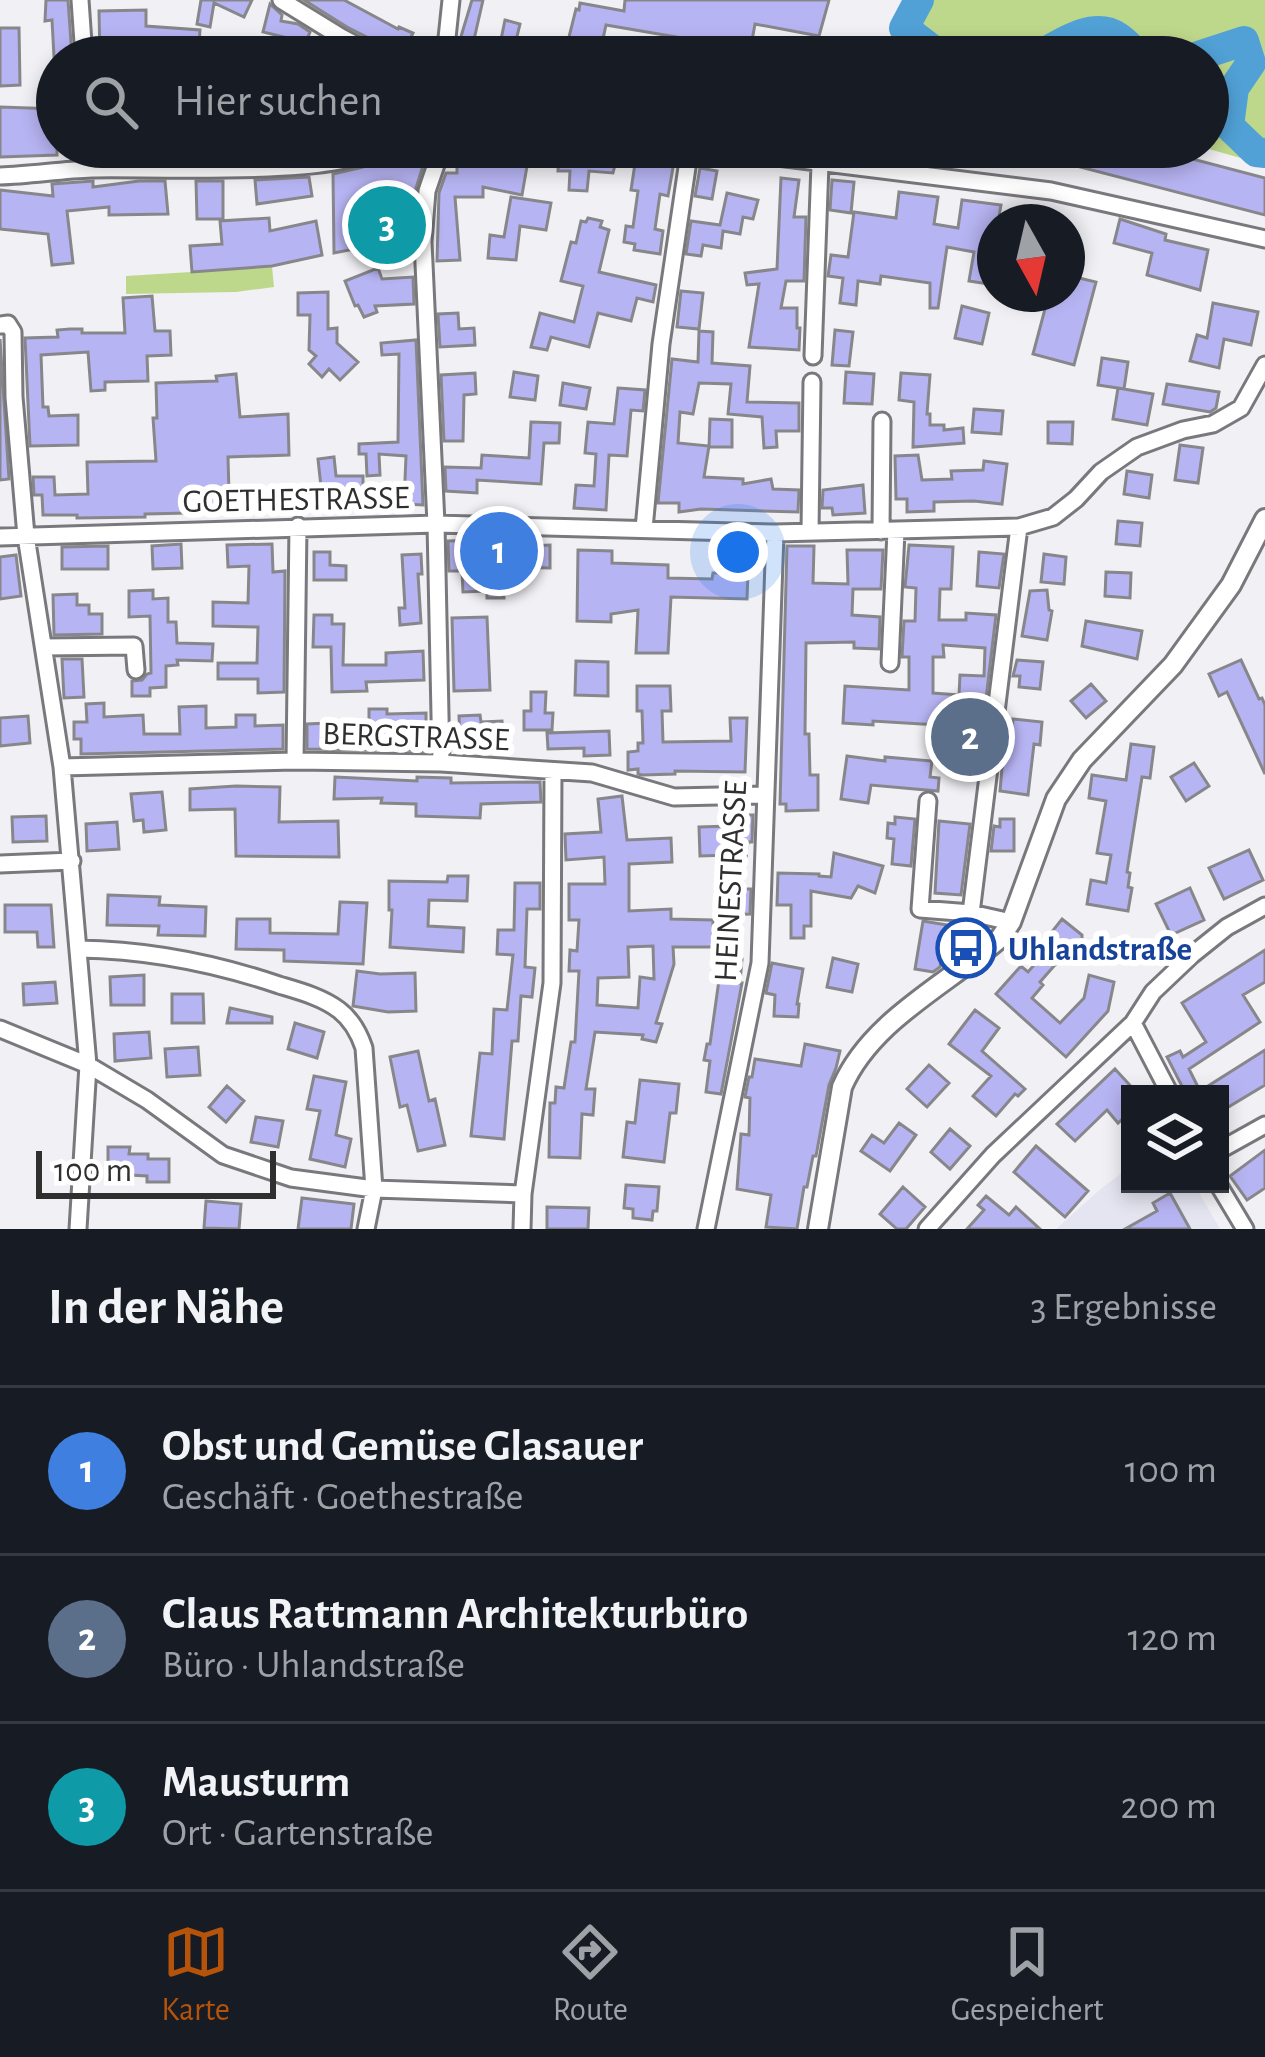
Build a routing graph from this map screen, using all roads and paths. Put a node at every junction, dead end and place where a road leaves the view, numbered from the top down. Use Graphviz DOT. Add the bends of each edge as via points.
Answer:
graph roads {
  1 [pos="80,0"];
  2 [pos="281,0"];
  3 [pos="451,0"];
  4 [pos="83,36"];
  5 [pos="338,36"];
  6 [pos="447,36"];
  7 [pos="263,168"];
  8 [pos="435,168"];
  9 [pos="690,168"];
  10 [pos="820,168"];
  11 [pos="854,168"];
  12 [pos="94,169"];
  13 [pos="0,176"];
  14 [pos="1265,239"];
  15 [pos="4,325"];
  16 [pos="813,356"];
  17 [pos="1265,365"];
  18 [pos="812,382"];
  19 [pos="882,421"];
  20 [pos="1265,519"];
  21 [pos="436,524"];
  22 [pos="298,526"];
  23 [pos="1019,527"];
  24 [pos="644,529"];
  25 [pos="888,531"];
  26 [pos="775,532"];
  27 [pos="810,532"];
  28 [pos="26,536"];
  29 [pos="0,537"];
  30 [pos="44,647"];
  31 [pos="890,663"];
  32 [pos="136,670"];
  33 [pos="296,761"];
  34 [pos="441,763"];
  35 [pos="62,767"];
  36 [pos="553,771"];
  37 [pos="764,795"];
  38 [pos="928,801"];
  39 [pos="72,861"];
  40 [pos="0,864"];
  41 [pos="1265,906"];
  42 [pos="971,913"];
  43 [pos="1011,922"];
  44 [pos="79,949"];
  45 [pos="1133,1023"];
  46 [pos="0,1029"];
  47 [pos="88,1065"];
  48 [pos="1165,1085"];
  49 [pos="1265,1125"];
  50 [pos="1229,1145"];
  51 [pos="374,1189"];
  52 [pos="1224,1193"];
  53 [pos="523,1194"];
  54 [pos="78,1229"];
  55 [pos="366,1229"];
  56 [pos="522,1229"];
  57 [pos="706,1229"];
  58 [pos="818,1229"];
  59 [pos="927,1229"];
  60 [pos="1245,1229"];
  1 -- 4 [label="street"];
  2 -- 5 [label="street"];
  3 -- 6 [label="street"];
  7 -- 12 [label="street"];
  8 -- 21 [label="street" via="423,242"];
  9 -- 24 [label="street" via="661,344"];
  10 -- 16 [label="street"];
  11 -- 14 [label="street" via="1051,191"];
  12 -- 13 [label="street"];
  15 -- 28 [label="street" via="14,332"];
  17 -- 23 [label="street, GOETHESTRASSE" via="1241,408 1137,447 1053,517"];
  18 -- 27 [label="street"];
  19 -- 25 [label="street"];
  20 -- 43 [label="street" via="1204,624 1056,799"];
  21 -- 22 [label="street, GOETHESTRASSE"];
  21 -- 24 [label="street, GOETHESTRASSE"];
  21 -- 34 [label="street"];
  22 -- 28 [label="street, GOETHESTRASSE"];
  22 -- 33 [label="street"];
  23 -- 25 [label="street, GOETHESTRASSE"];
  23 -- 42 [label="street"];
  24 -- 26 [label="street, GOETHESTRASSE"];
  25 -- 27 [label="street, GOETHESTRASSE"];
  25 -- 31 [label="street"];
  26 -- 27 [label="street, GOETHESTRASSE"];
  26 -- 37 [label="street, HEINESTRASSE"];
  28 -- 29 [label="street, GOETHESTRASSE"];
  28 -- 30 [label="street"];
  30 -- 32 [label="street" via="134,646"];
  30 -- 35 [label="street"];
  33 -- 34 [label="street, BERGSTRASSE"];
  33 -- 35 [label="street, BERGSTRASSE"];
  34 -- 36 [label="street, BERGSTRASSE"];
  35 -- 39 [label="street"];
  36 -- 37 [label="street, BERGSTRASSE" via="592,773 674,797"];
  36 -- 53 [label="street" via="552,982"];
  37 -- 57 [label="street, HEINESTRASSE" via="760,963"];
  38 -- 42 [label="street" via="920,909"];
  39 -- 40 [label="street"];
  39 -- 44 [label="street"];
  41 -- 45 [label="street" via="1192,955"];
  42 -- 43 [label="street"];
  43 -- 58 [label="street" via="851,1066"];
  44 -- 47 [label="street"];
  44 -- 51 [label="street" via="245,973 339,1010 364,1048"];
  45 -- 48 [label="street"];
  45 -- 59 [label="street"];
  46 -- 47 [label="street"];
  47 -- 51 [label="street" via="223,1155 291,1178"];
  47 -- 54 [label="street"];
  49 -- 50 [label="street"];
  51 -- 53 [label="street"];
  51 -- 55 [label="street"];
  52 -- 60 [label="street"];
  53 -- 56 [label="street"];
}
